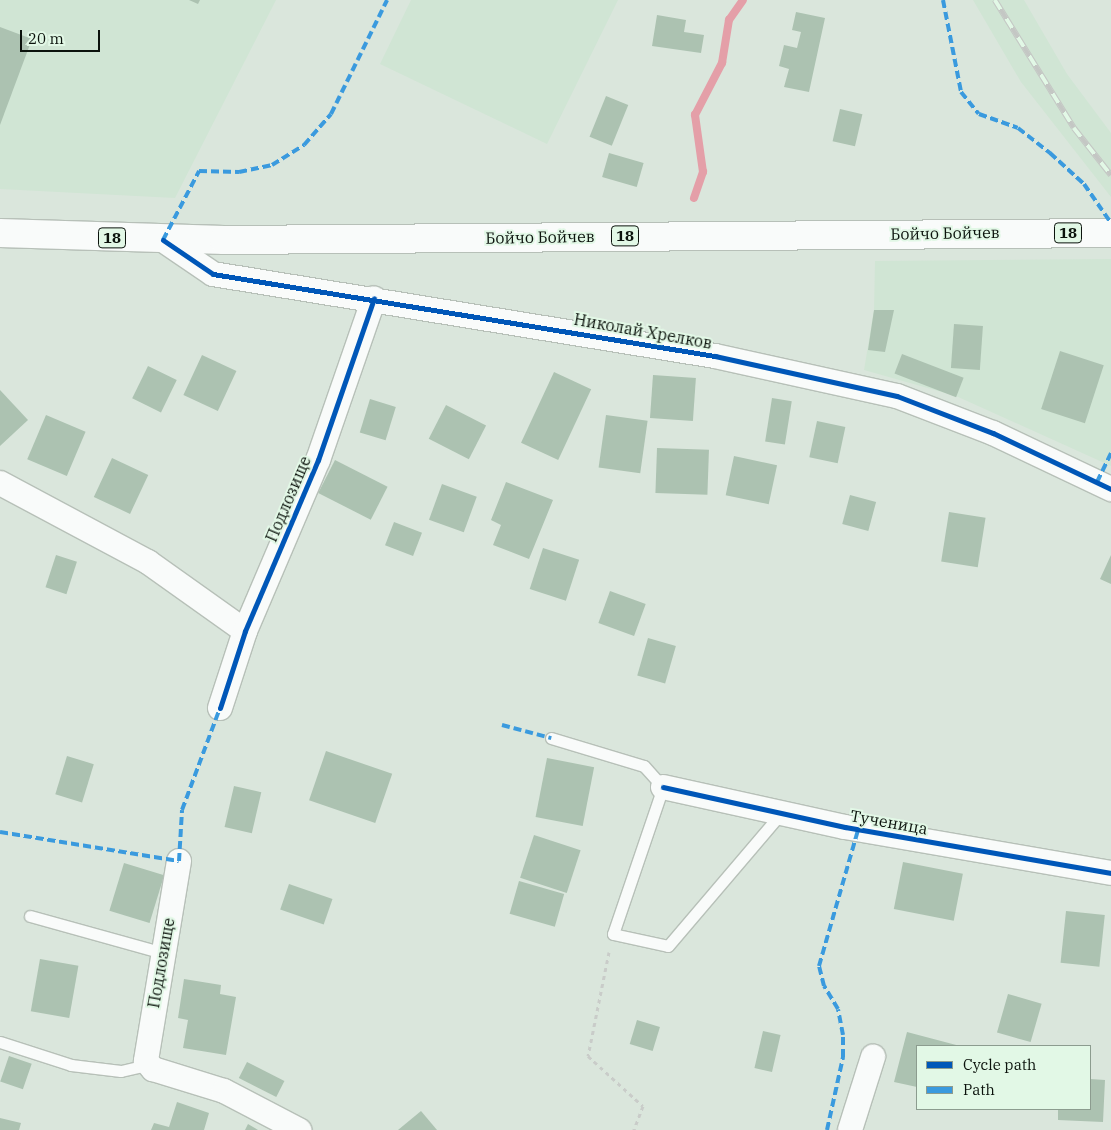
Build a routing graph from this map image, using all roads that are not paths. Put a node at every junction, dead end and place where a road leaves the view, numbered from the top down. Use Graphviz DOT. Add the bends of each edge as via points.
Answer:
graph roads {
  1 [pos="1111,232"];
  2 [pos="0,233"];
  3 [pos="163,240"];
  4 [pos="374,298"];
  5 [pos="0,483"];
  6 [pos="1111,488"];
  7 [pos="245,631"];
  8 [pos="220,708"];
  9 [pos="551,738"];
  10 [pos="663,787"];
  11 [pos="782,812"];
  12 [pos="179,861"];
  13 [pos="1111,873"];
  14 [pos="30,916"];
  15 [pos="163,953"];
  16 [pos="0,1042"];
  17 [pos="873,1057"];
  18 [pos="148,1065"];
  19 [pos="299,1130"];
  20 [pos="850,1130"];
  1 -- 3 [label="highway, Бойчо Бойчев / 18"];
  2 -- 3 [label="highway, Бойчо Бойчев / 18"];
  3 -- 4 [label="street, Николай Хрелков" via="213,274"];
  4 -- 6 [label="street, Николай Хрелков" via="848,383 946,412"];
  4 -- 7 [label="street, Подлозище" via="318,460"];
  5 -- 7 [label="street" via="148,562"];
  7 -- 8 [label="street, Подлозище"];
  9 -- 10 [label="lane" via="644,766"];
  10 -- 11 [label="street, Тученица"];
  10 -- 11 [label="lane" via="613,934 668,946"];
  11 -- 13 [label="street, Тученица"];
  12 -- 15 [label="street, Подлозище"];
  14 -- 15 [label="lane"];
  15 -- 18 [label="street, Подлозище" via="146,1047"];
  16 -- 18 [label="lane" via="71,1065 121,1071"];
  17 -- 20 [label="street"];
  18 -- 19 [label="street" via="224,1091"];
}
